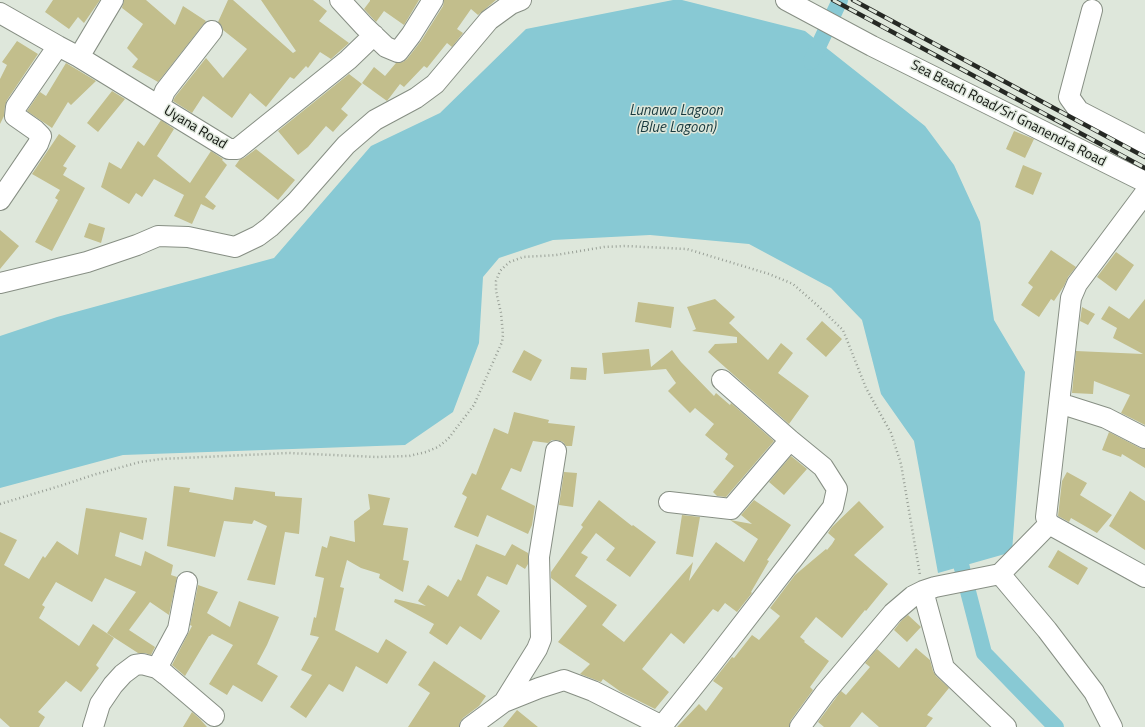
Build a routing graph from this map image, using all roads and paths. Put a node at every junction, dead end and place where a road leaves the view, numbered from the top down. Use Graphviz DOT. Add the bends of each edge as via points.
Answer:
graph roads {
  1 [pos="113,0"];
  2 [pos="340,0"];
  3 [pos="433,0"];
  4 [pos="521,0"];
  5 [pos="786,0"];
  6 [pos="1092,10"];
  7 [pos="0,13"];
  8 [pos="369,30"];
  9 [pos="212,31"];
  10 [pos="58,46"];
  11 [pos="79,57"];
  12 [pos="159,106"];
  13 [pos="1145,145"];
  14 [pos="1145,182"];
  15 [pos="1145,193"];
  16 [pos="0,200"];
  17 [pos="0,284"];
  18 [pos="722,380"];
  19 [pos="1059,403"];
  20 [pos="1145,438"];
  21 [pos="790,440"];
  22 [pos="556,451"];
  23 [pos="669,502"];
  24 [pos="0,504"];
  25 [pos="1049,524"];
  26 [pos="997,575"];
  27 [pos="1145,577"];
  28 [pos="187,582"];
  29 [pos="929,589"];
  30 [pos="156,668"];
  31 [pos="504,702"];
  32 [pos="214,716"];
  33 [pos="93,727"];
  34 [pos="470,727"];
  35 [pos="663,727"];
  36 [pos="800,727"];
  37 [pos="1006,727"];
  38 [pos="1112,727"];
  1 -- 11 [label="street"];
  2 -- 8 [label="street"];
  3 -- 8 [label="street" via="398,52 386,47"];
  4 -- 17 [label="street" via="489,20 436,84 375,120 346,145 296,202 258,236 235,247 188,237 158,236 137,246 87,262"];
  5 -- 14 [label="street, Sea Beach Road/Sri Gnanendra Road" via="872,46"];
  6 -- 13 [label="street" via="1069,97 1078,111"];
  7 -- 10 [label="street, Uyana Road"];
  8 -- 12 [label="street, Uyana Road" via="348,60 237,149 229,149"];
  9 -- 12 [label="street" via="165,91"];
  10 -- 11 [label="street, Uyana Road"];
  10 -- 16 [label="street" via="16,106 15,116 41,136"];
  11 -- 12 [label="street, Uyana Road"];
  15 -- 19 [label="street" via="1077,284 1071,298"];
  18 -- 21 [label="street"];
  19 -- 20 [label="street" via="1106,418"];
  19 -- 25 [label="street" via="1046,516"];
  21 -- 23 [label="street" via="731,509"];
  21 -- 35 [label="street" via="823,467 837,489 833,506"];
  22 -- 31 [label="street" via="539,557 541,639"];
  24 -- 29 [label="path" via="92,475 161,459 288,453 409,456 438,448 474,405 502,342 496,281 500,271 510,262 523,257 556,255 604,247 687,249 793,284 843,330 866,388 891,432 901,464"];
  25 -- 26 [label="street"];
  25 -- 27 [label="street"];
  26 -- 29 [label="street"];
  26 -- 38 [label="street" via="1047,630 1094,692"];
  28 -- 30 [label="street" via="178,629"];
  29 -- 36 [label="street" via="913,596 893,613 825,693"];
  29 -- 37 [label="street" via="944,668"];
  30 -- 32 [label="street"];
  30 -- 33 [label="street" via="135,665 123,674 100,704"];
  31 -- 34 [label="street"];
  31 -- 35 [label="street" via="564,680 593,691"];
}
